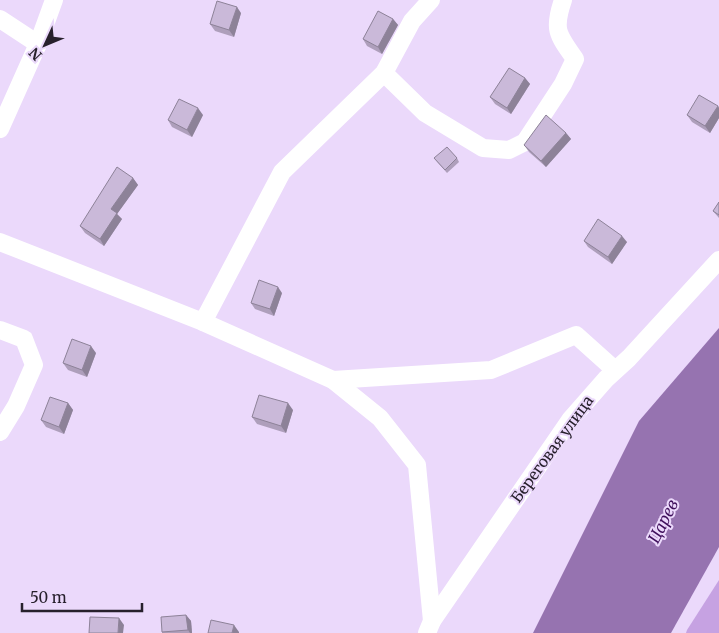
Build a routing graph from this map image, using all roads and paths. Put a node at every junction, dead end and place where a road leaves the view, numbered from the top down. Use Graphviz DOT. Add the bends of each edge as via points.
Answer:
graph roads {
  1 [pos="54,0"];
  2 [pos="431,0"];
  3 [pos="563,0"];
  4 [pos="0,18"];
  5 [pos="38,44"];
  6 [pos="384,73"];
  7 [pos="1,122"];
  8 [pos="0,242"];
  9 [pos="719,260"];
  10 [pos="203,322"];
  11 [pos="0,330"];
  12 [pos="616,370"];
  13 [pos="333,380"];
  14 [pos="0,432"];
  15 [pos="429,627"];
  1 -- 5 [label="street"];
  2 -- 6 [label="street" via="412,22"];
  3 -- 6 [label="street" via="556,20 560,38 574,59 563,84 525,142 509,150 483,148 425,113"];
  4 -- 5 [label="street"];
  5 -- 7 [label="street"];
  6 -- 10 [label="street" via="282,172"];
  8 -- 10 [label="street"];
  9 -- 12 [label="street, Береговая улица"];
  10 -- 13 [label="street"];
  11 -- 14 [label="street" via="24,338 34,365 16,406"];
  12 -- 13 [label="street" via="576,335 491,370"];
  12 -- 15 [label="street, Береговая улица" via="570,420"];
  13 -- 15 [label="street" via="380,418 417,465"];
}
